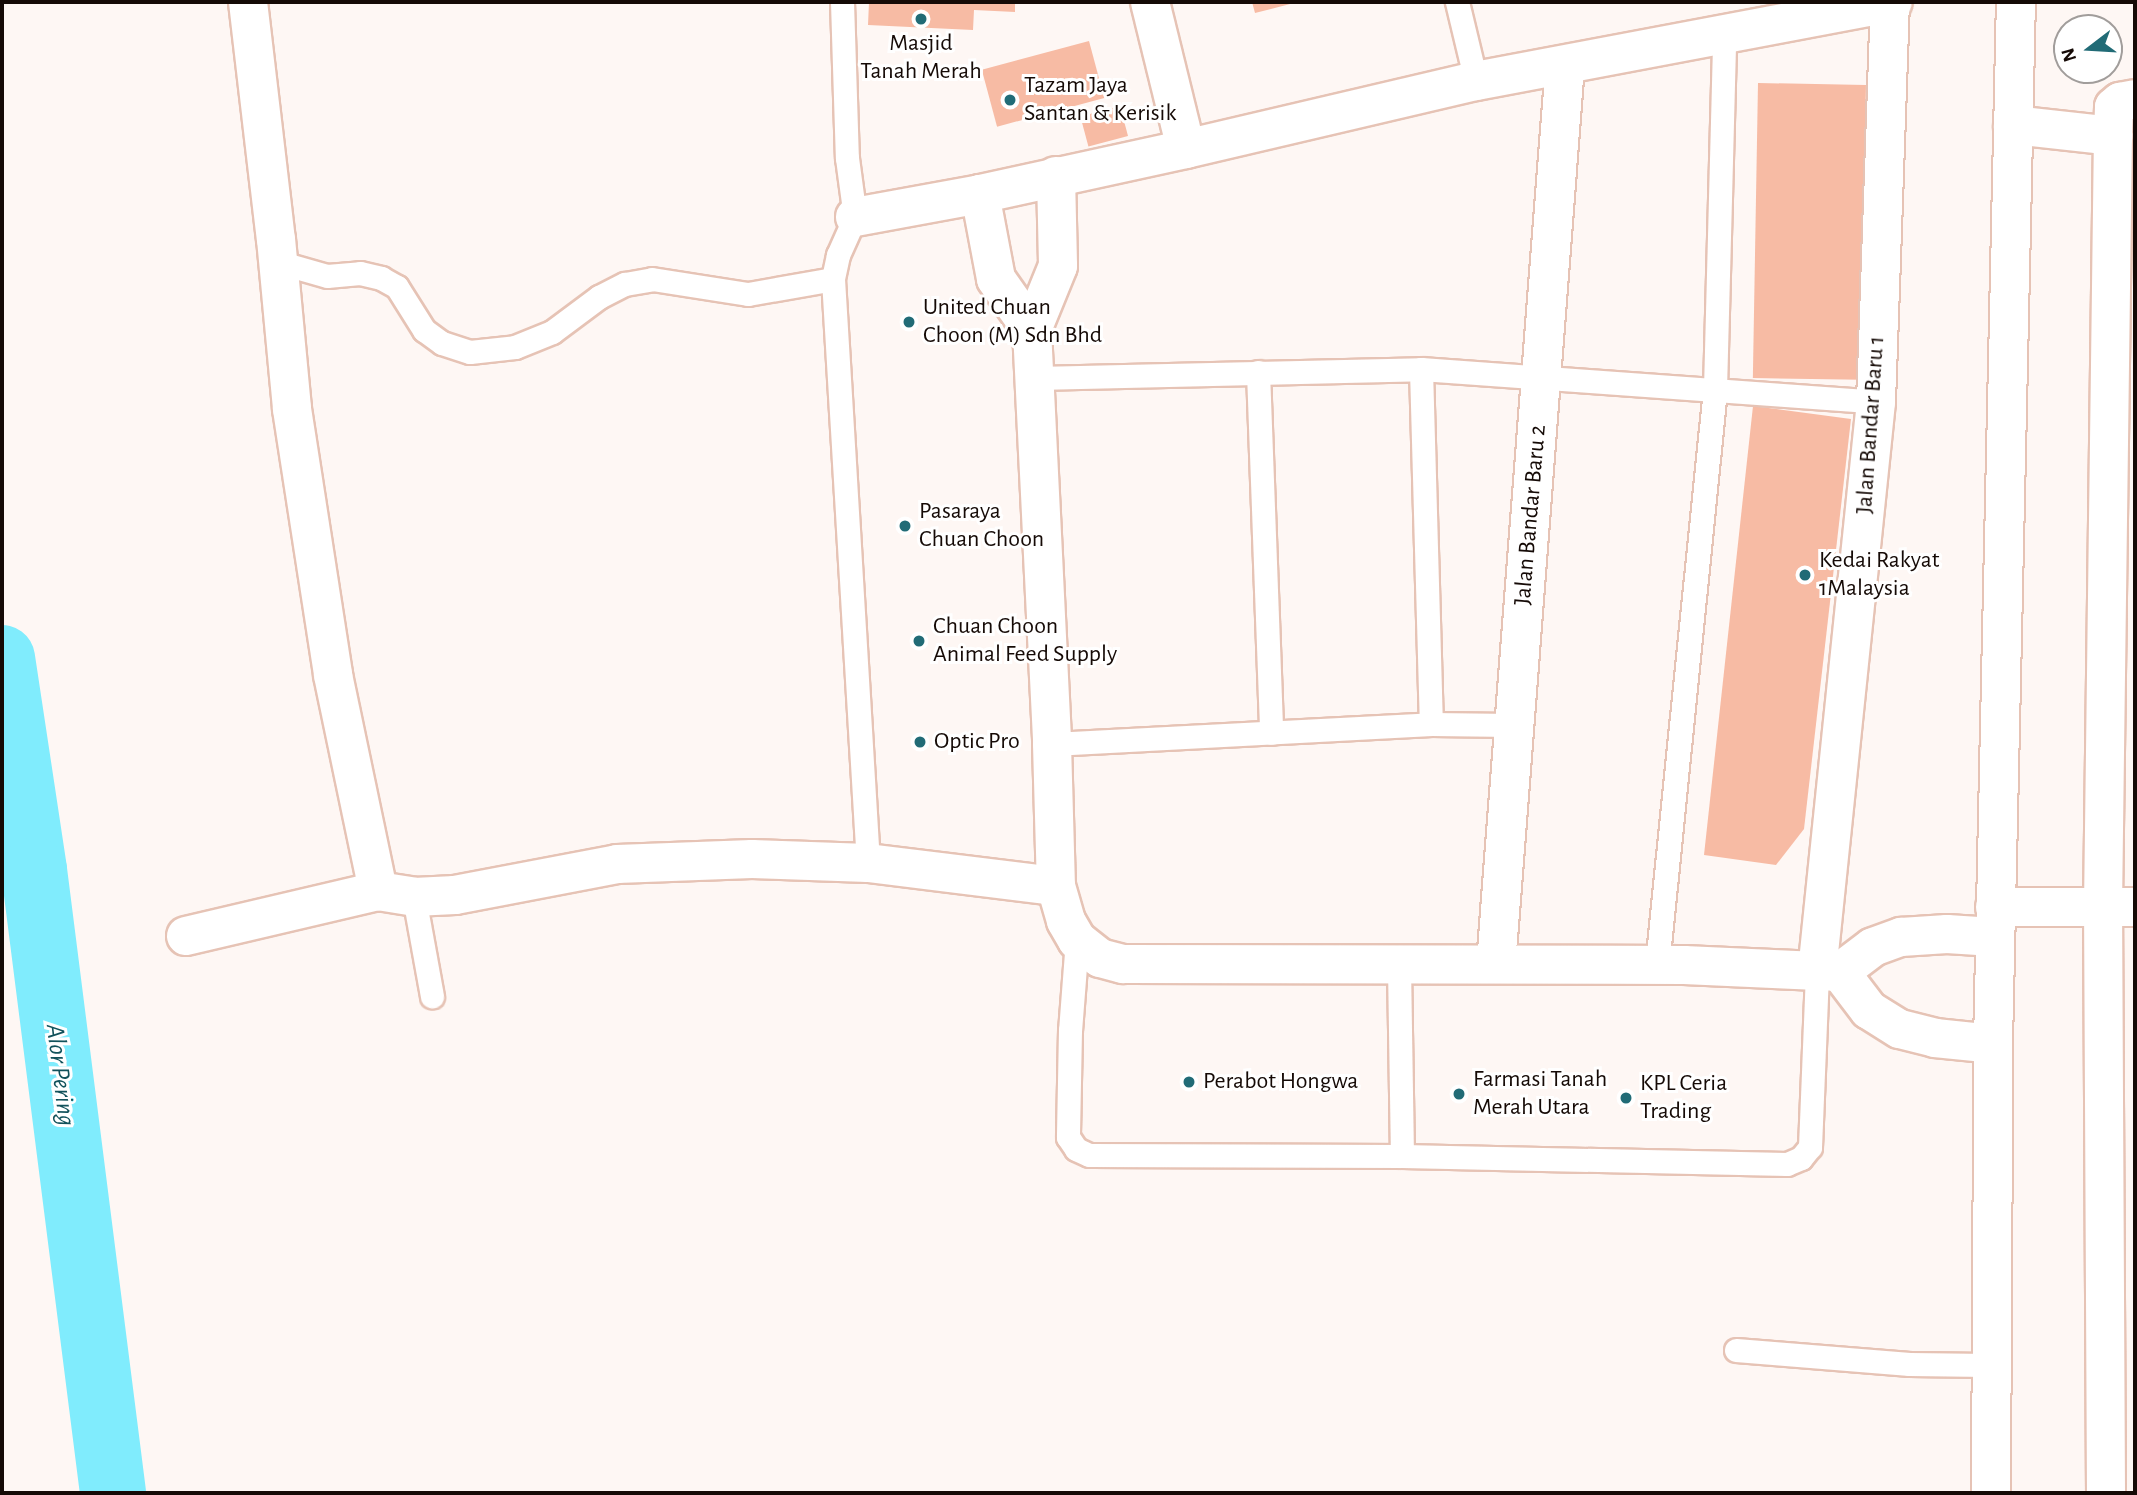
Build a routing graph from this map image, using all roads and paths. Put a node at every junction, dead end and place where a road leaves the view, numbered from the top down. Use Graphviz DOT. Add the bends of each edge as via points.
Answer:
graph roads {
  1 [pos="248,2"];
  2 [pos="842,2"];
  3 [pos="1150,2"];
  4 [pos="1457,2"];
  5 [pos="1891,2"];
  6 [pos="2016,2"];
  7 [pos="1724,35"];
  8 [pos="1564,65"];
  9 [pos="1476,81"];
  10 [pos="2135,99"];
  11 [pos="2013,125"];
  12 [pos="2113,136"];
  13 [pos="1186,149"];
  14 [pos="1056,176"];
  15 [pos="980,194"];
  16 [pos="855,217"];
  17 [pos="278,262"];
  18 [pos="834,279"];
  19 [pos="1032,330"];
  20 [pos="1421,369"];
  21 [pos="1258,372"];
  22 [pos="1543,376"];
  23 [pos="1036,379"];
  24 [pos="1714,389"];
  25 [pos="1875,402"];
  26 [pos="2122,434"];
  27 [pos="1431,724"];
  28 [pos="1514,725"];
  29 [pos="1271,733"];
  30 [pos="1052,744"];
  31 [pos="2120,859"];
  32 [pos="868,863"];
  33 [pos="1055,886"];
  34 [pos="396,894"];
  35 [pos="2119,907"];
  36 [pos="1995,922"];
  37 [pos="186,936"];
  38 [pos="1077,940"];
  39 [pos="1496,964"];
  40 [pos="1657,965"];
  41 [pos="1399,966"];
  42 [pos="2120,967"];
  43 [pos="1828,972"];
  44 [pos="432,996"];
  45 [pos="1993,1044"];
  46 [pos="1402,1156"];
  47 [pos="1736,1350"];
  48 [pos="1989,1365"];
  49 [pos="1991,1493"];
  50 [pos="2106,1493"];
  1 -- 17 [label="street"];
  2 -- 16 [label="lane" via="847,158"];
  3 -- 13 [label="street"];
  4 -- 9 [label="lane"];
  5 -- 7 [label="street"];
  5 -- 25 [label="street, Jalan Bandar Baru 1"];
  6 -- 11 [label="street"];
  7 -- 8 [label="street"];
  7 -- 24 [label="lane"];
  8 -- 9 [label="street"];
  8 -- 22 [label="street, Jalan Bandar Baru 2"];
  9 -- 13 [label="street"];
  10 -- 12 [label="street" via="2114,107"];
  11 -- 12 [label="street"];
  11 -- 36 [label="street"];
  12 -- 26 [label="street"];
  13 -- 14 [label="street"];
  14 -- 15 [label="street"];
  14 -- 19 [label="street" via="1058,266"];
  15 -- 16 [label="street"];
  15 -- 19 [label="street" via="996,279"];
  16 -- 18 [label="lane" via="838,254"];
  17 -- 18 [label="lane" via="327,276 360,273 380,278 397,287 424,330 442,343 470,352 505,349 552,332 625,284 652,279 748,294"];
  17 -- 34 [label="street" via="292,409 333,675"];
  18 -- 32 [label="lane"];
  19 -- 23 [label="street"];
  20 -- 21 [label="lane"];
  20 -- 22 [label="lane"];
  20 -- 27 [label="lane"];
  21 -- 23 [label="lane"];
  21 -- 29 [label="lane"];
  22 -- 24 [label="lane"];
  22 -- 28 [label="street, Jalan Bandar Baru 2"];
  23 -- 30 [label="street"];
  24 -- 25 [label="lane"];
  24 -- 40 [label="lane"];
  25 -- 43 [label="street, Jalan Bandar Baru 1"];
  26 -- 31 [label="street"];
  27 -- 28 [label="lane"];
  27 -- 29 [label="lane"];
  28 -- 39 [label="street, Jalan Bandar Baru 2"];
  29 -- 30 [label="lane"];
  30 -- 33 [label="street"];
  31 -- 35 [label="street"];
  32 -- 33 [label="street"];
  32 -- 34 [label="street" via="752,859 617,864 456,895"];
  33 -- 38 [label="street"];
  34 -- 37 [label="street"];
  34 -- 44 [label="lane"];
  35 -- 36 [label="street"];
  35 -- 42 [label="street"];
  36 -- 43 [label="street" via="1947,934 1901,937"];
  36 -- 45 [label="street"];
  38 -- 41 [label="street" via="1100,958 1123,964"];
  38 -- 46 [label="lane" via="1068,1137 1076,1149 1089,1155"];
  39 -- 40 [label="street"];
  39 -- 41 [label="street"];
  40 -- 43 [label="street"];
  41 -- 46 [label="lane"];
  42 -- 50 [label="street"];
  43 -- 45 [label="street" via="1869,1010 1900,1029"];
  43 -- 46 [label="lane" via="1810,1147 1801,1158 1787,1164"];
  45 -- 48 [label="street"];
  47 -- 48 [label="lane" via="1909,1364"];
  48 -- 49 [label="street"];
}
